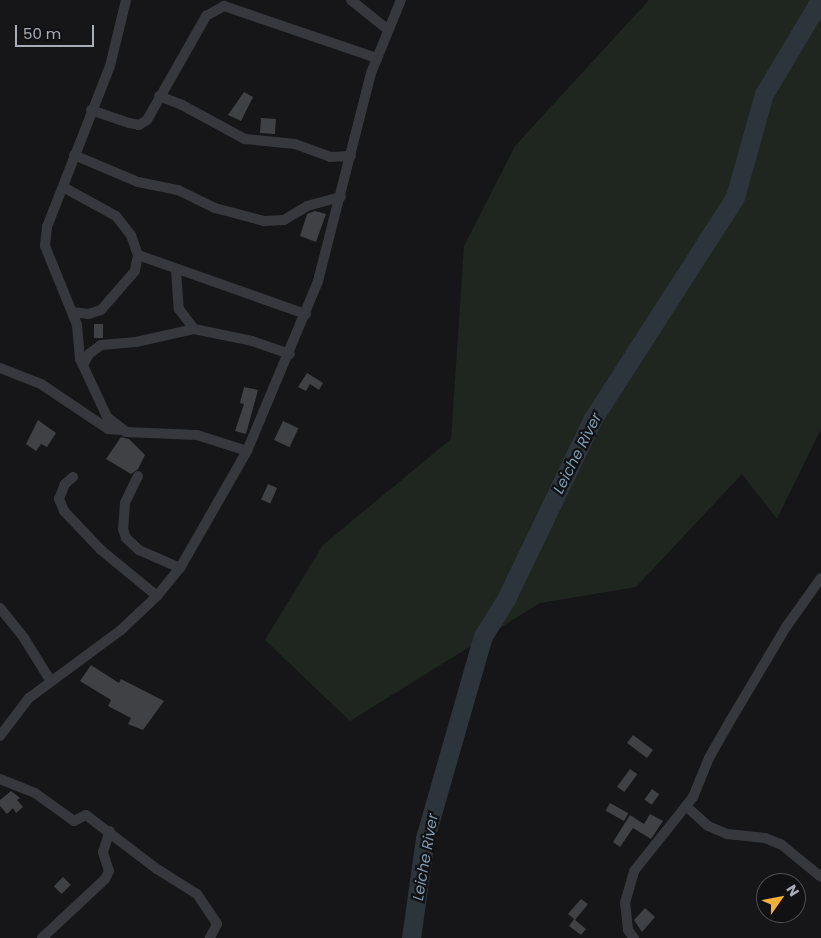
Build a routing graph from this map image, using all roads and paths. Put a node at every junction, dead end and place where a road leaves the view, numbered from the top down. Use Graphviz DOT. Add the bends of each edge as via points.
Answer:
graph roads {
  1 [pos="126,0"];
  2 [pos="213,0"];
  3 [pos="352,0"];
  4 [pos="401,0"];
  5 [pos="224,6"];
  6 [pos="387,29"];
  7 [pos="376,58"];
  8 [pos="159,96"];
  9 [pos="91,110"];
  10 [pos="74,155"];
  11 [pos="351,156"];
  12 [pos="63,187"];
  13 [pos="341,197"];
  14 [pos="138,255"];
  15 [pos="176,270"];
  16 [pos="72,312"];
  17 [pos="306,314"];
  18 [pos="194,329"];
  19 [pos="290,354"];
  20 [pos="83,365"];
  21 [pos="0,368"];
  22 [pos="122,430"];
  23 [pos="248,451"];
  24 [pos="138,476"];
  25 [pos="73,477"];
  26 [pos="180,568"];
  27 [pos="821,578"];
  28 [pos="157,596"];
  29 [pos="0,608"];
  30 [pos="50,680"];
  31 [pos="0,736"];
  32 [pos="0,779"];
  33 [pos="687,807"];
  34 [pos="110,831"];
  35 [pos="821,877"];
  36 [pos="42,938"];
  37 [pos="210,938"];
  38 [pos="634,938"];
  1 -- 9 [label="street" via="110,66"];
  2 -- 5 [label="street"];
  3 -- 6 [label="street"];
  4 -- 6 [label="street"];
  5 -- 7 [label="street"];
  5 -- 8 [label="street" via="213,9 206,16"];
  6 -- 7 [label="street"];
  7 -- 11 [label="street"];
  8 -- 9 [label="street" via="147,120 138,124"];
  8 -- 11 [label="street" via="245,139 295,144 330,157"];
  9 -- 10 [label="street"];
  10 -- 12 [label="street"];
  10 -- 13 [label="street" via="138,182 178,190 215,208 264,221 284,220 307,206"];
  11 -- 13 [label="street"];
  12 -- 14 [label="street" via="116,216 131,235"];
  12 -- 16 [label="street" via="44,236"];
  13 -- 17 [label="street"];
  14 -- 15 [label="street"];
  14 -- 16 [label="street" via="135,271 101,310 90,314"];
  15 -- 17 [label="street"];
  15 -- 18 [label="street" via="179,309"];
  16 -- 20 [label="street"];
  17 -- 19 [label="street"];
  18 -- 19 [label="street" via="252,341"];
  18 -- 20 [label="street" via="136,342 101,345 89,354"];
  19 -- 23 [label="street"];
  20 -- 22 [label="street" via="103,411"];
  21 -- 22 [label="street" via="41,384 108,429"];
  22 -- 23 [label="street" via="197,435"];
  23 -- 26 [label="street"];
  24 -- 26 [label="street" via="125,503 123,529 126,538 139,550"];
  25 -- 28 [label="street" via="64,484 59,500 64,511 101,550"];
  26 -- 28 [label="street"];
  27 -- 33 [label="street" via="786,627 730,721"];
  28 -- 30 [label="street" via="121,630"];
  29 -- 30 [label="street"];
  30 -- 31 [label="street" via="29,698"];
  32 -- 34 [label="street" via="35,793 70,819 86,815"];
  33 -- 35 [label="street" via="708,826 727,834 765,838 782,845"];
  33 -- 38 [label="street" via="643,858 630,880 626,916"];
  34 -- 36 [label="street" via="103,852 109,871 105,879"];
  34 -- 37 [label="street" via="205,902 216,924"];
}
